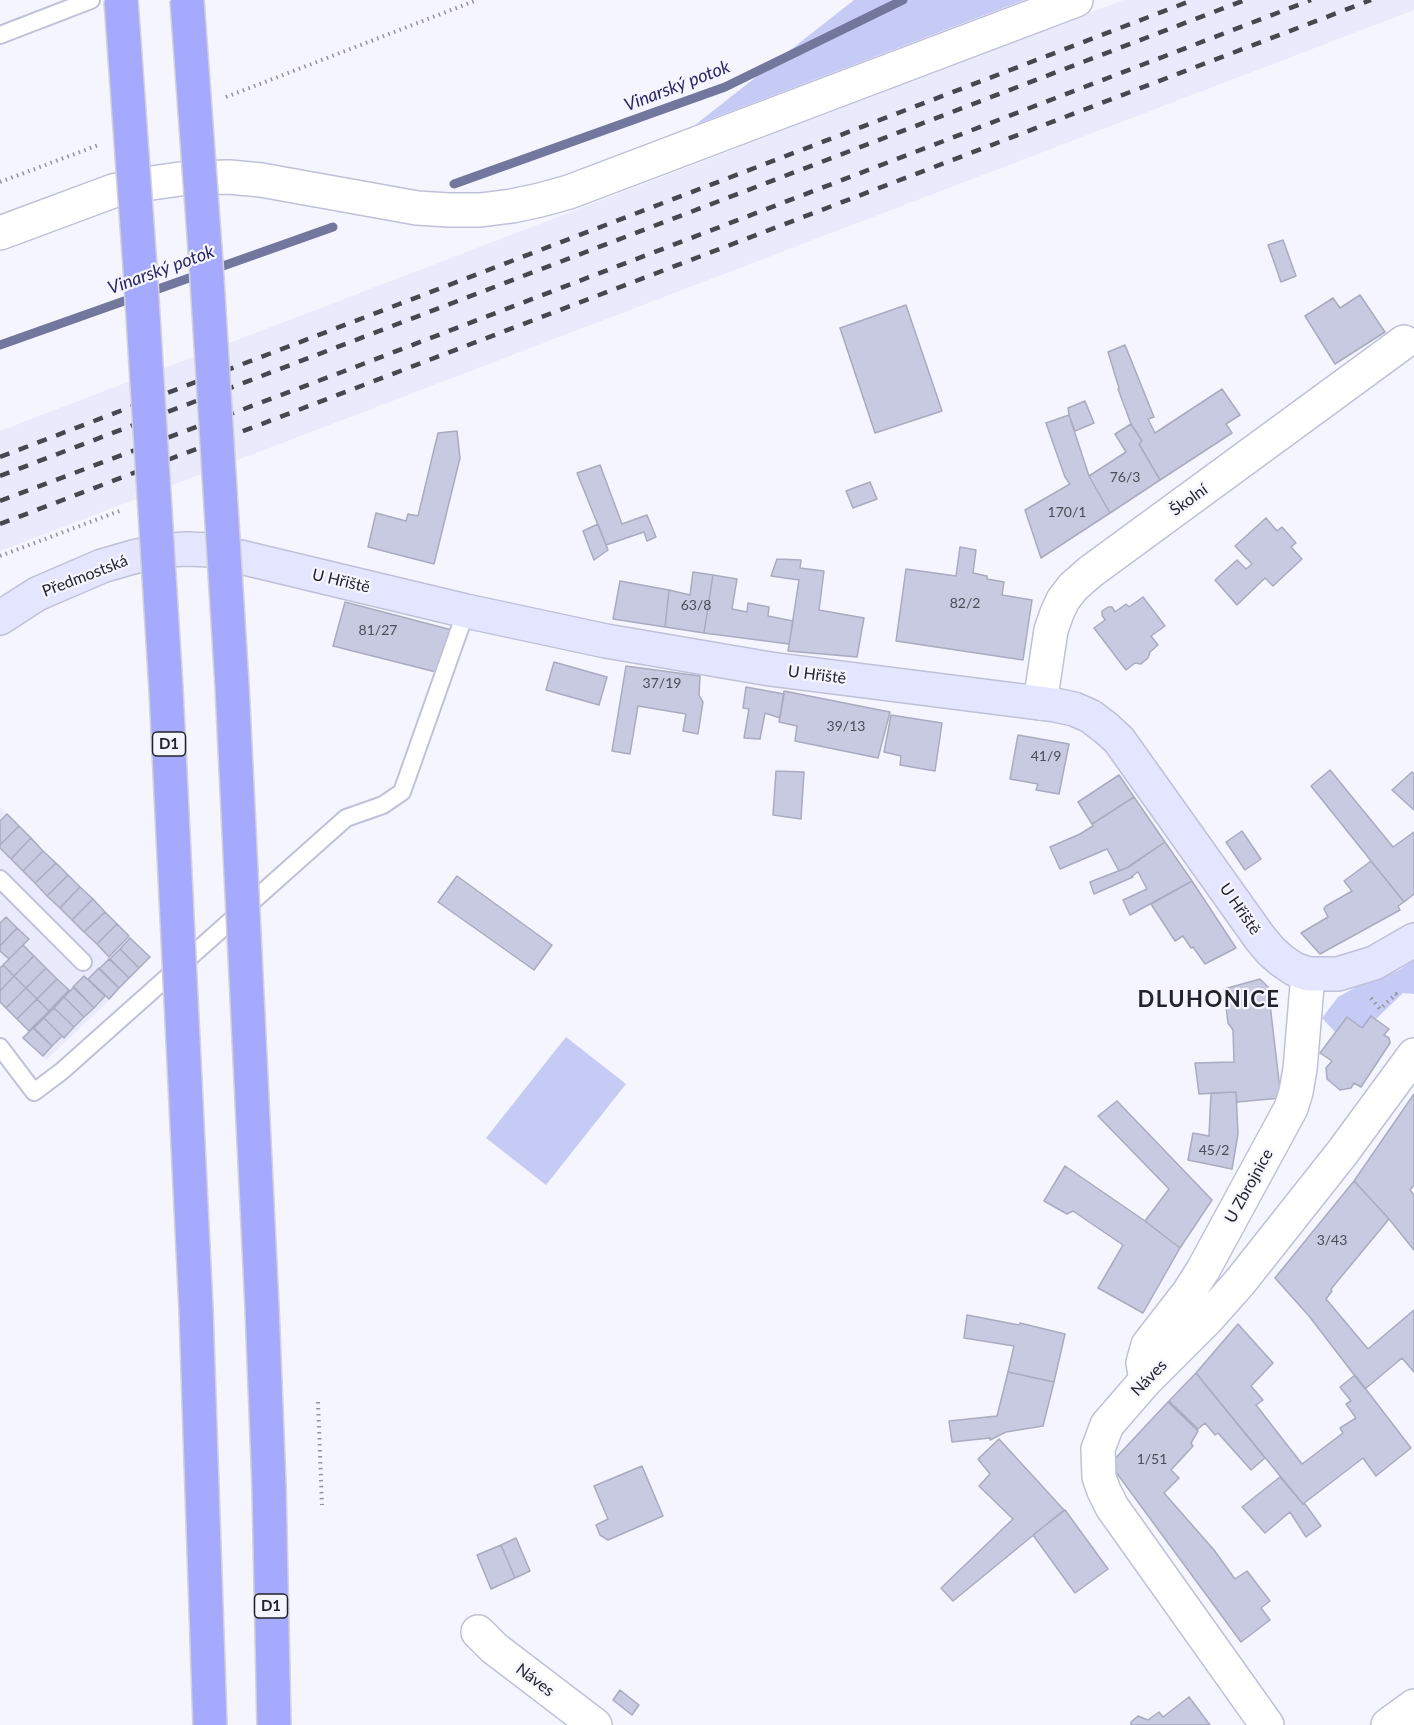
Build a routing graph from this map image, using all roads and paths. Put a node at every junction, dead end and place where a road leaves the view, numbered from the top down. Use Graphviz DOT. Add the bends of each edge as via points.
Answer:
graph roads {
  1 [pos="91,0"];
  2 [pos="121,0"];
  3 [pos="187,0"];
  4 [pos="477,0"];
  5 [pos="1076,0"];
  6 [pos="0,35"];
  7 [pos="223,98"];
  8 [pos="112,140"];
  9 [pos="0,182"];
  10 [pos="0,233"];
  11 [pos="1404,342"];
  12 [pos="128,508"];
  13 [pos="211,550"];
  14 [pos="0,556"];
  15 [pos="466,611"];
  16 [pos="0,618"];
  17 [pos="1040,703"];
  18 [pos="0,879"];
  19 [pos="1414,940"];
  20 [pos="83,962"];
  21 [pos="1308,974"];
  22 [pos="1398,997"];
  23 [pos="1380,1009"];
  24 [pos="0,1047"];
  25 [pos="1414,1055"];
  26 [pos="1146,1380"];
  27 [pos="318,1402"];
  28 [pos="322,1505"];
  29 [pos="478,1632"];
  30 [pos="1414,1706"];
  31 [pos="210,1725"];
  32 [pos="274,1725"];
  33 [pos="595,1725"];
  34 [pos="1267,1725"];
  35 [pos="1388,1725"];
  1 -- 6 [label="lane"];
  2 -- 31 [label="highway, D1, bridge" via="166,689 196,1298"];
  3 -- 32 [label="highway, D1, bridge" via="232,685 260,1260"];
  4 -- 7 [label="path"];
  5 -- 10 [label="street" via="540,200 480,210 439,210 261,180 187,178 112,191"];
  8 -- 9 [label="path"];
  11 -- 17 [label="street, Školní" via="1073,587 1051,630"];
  12 -- 14 [label="path"];
  13 -- 15 [label="street, U Hřiště"];
  13 -- 16 [label="street, Předmostská" via="168,550 102,566 38,594"];
  15 -- 17 [label="street, U Hřiště" via="606,641 770,669"];
  15 -- 24 [label="lane" via="402,792 383,805 346,818 34,1092"];
  17 -- 21 [label="street, U Hřiště" via="1090,716 1119,740 1260,938 1281,960"];
  18 -- 20 [label="lane"];
  19 -- 21 [label="street" via="1354,971"];
  21 -- 26 [label="street, U Zbrojnice" via="1300,1069 1291,1108 1203,1270 1148,1345 1143,1364"];
  22 -- 23 [label="path" via="1396,994"];
  25 -- 26 [label="street, Náves" via="1240,1282"];
  26 -- 34 [label="street, Náves" via="1101,1437 1099,1477 1112,1507"];
  27 -- 28 [label="path"];
  29 -- 33 [label="street, Náves"];
  30 -- 35 [label="street"];
}
